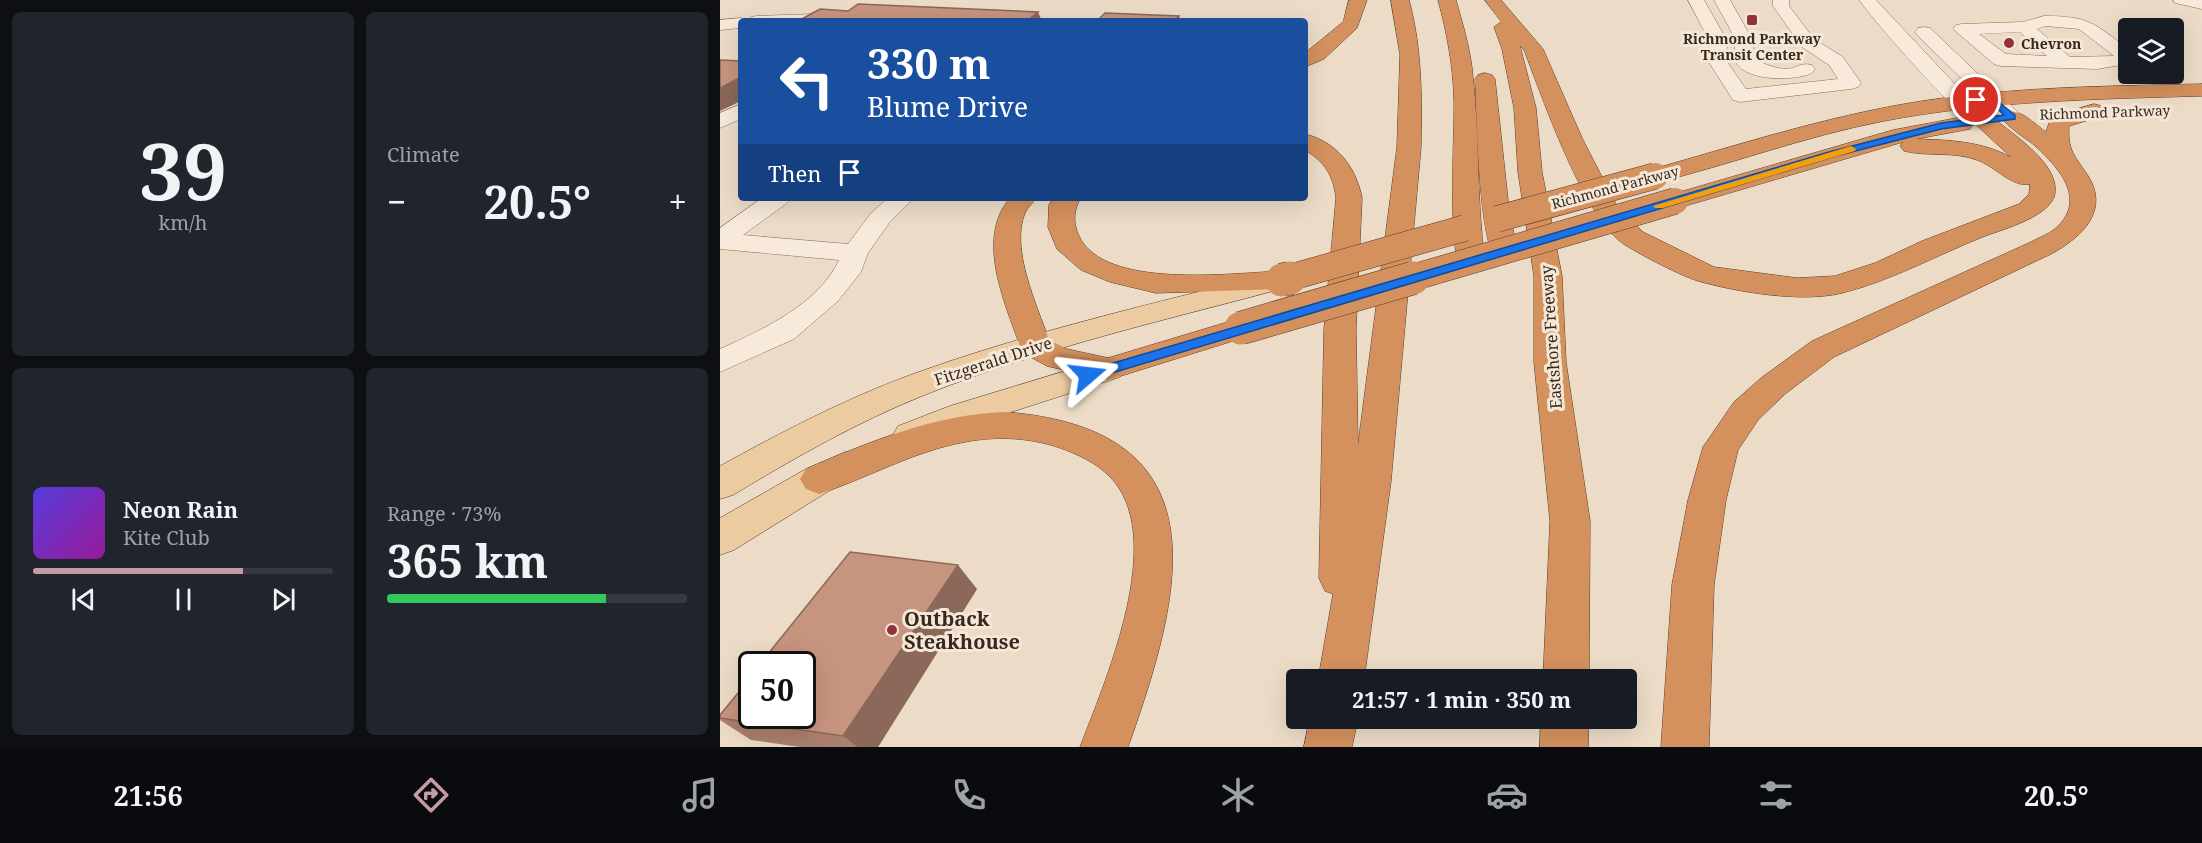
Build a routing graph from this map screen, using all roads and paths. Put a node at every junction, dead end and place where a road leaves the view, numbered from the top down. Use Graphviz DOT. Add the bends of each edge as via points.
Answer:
graph roads {
  1 [pos="1358,0"];
  2 [pos="1400,0"];
  3 [pos="1447,0"];
  4 [pos="1462,0"];
  5 [pos="1696,0"];
  6 [pos="1722,0"];
  7 [pos="1867,0"];
  8 [pos="2181,0"];
  9 [pos="1493,1"];
  10 [pos="1776,2"];
  11 [pos="2202,4"];
  12 [pos="738,23"];
  13 [pos="1915,23"];
  14 [pos="720,25"];
  15 [pos="2024,27"];
  16 [pos="1930,38"];
  17 [pos="1974,38"];
  18 [pos="1477,43"];
  19 [pos="1308,60"];
  20 [pos="2065,62"];
  21 [pos="1482,63"];
  22 [pos="2202,90"];
  23 [pos="1961,102"];
  24 [pos="2202,109"];
  25 [pos="1987,110"];
  26 [pos="2094,111"];
  27 [pos="738,112"];
  28 [pos="2012,117"];
  29 [pos="1478,121"];
  30 [pos="720,122"];
  31 [pos="1308,143"];
  32 [pos="1833,154"];
  33 [pos="2061,158"];
  34 [pos="774,201"];
  35 [pos="899,201"];
  36 [pos="1021,201"];
  37 [pos="1065,201"];
  38 [pos="2007,217"];
  39 [pos="1497,219"];
  40 [pos="1465,228"];
  41 [pos="720,241"];
  42 [pos="855,252"];
  43 [pos="1505,252"];
  44 [pos="1471,262"];
  45 [pos="1282,280"];
  46 [pos="1035,346"];
  47 [pos="720,361"];
  48 [pos="1108,369"];
  49 [pos="819,479"];
  50 [pos="720,484"];
  51 [pos="720,538"];
  52 [pos="1341,669"];
  53 [pos="1343,669"];
  54 [pos="1566,669"];
  55 [pos="1332,729"];
  56 [pos="1565,729"];
  57 [pos="1104,747"];
  58 [pos="1328,747"];
  59 [pos="1564,747"];
  60 [pos="1685,747"];
  1 -- 19 [label="highway" via="1351,24"];
  2 -- 53 [label="highway" via="1409,45 1412,99 1408,147 1372,481"];
  3 -- 29 [label="highway"];
  4 -- 18 [label="highway"];
  5 -- 10 [label="street" via="1720,44 1714,56 1740,96 1851,83 1836,61 1808,43"];
  6 -- 10 [label="street" via="1743,39 1745,61 1771,73 1803,71 1809,66 1807,59 1790,46"];
  7 -- 23 [label="street"];
  8 -- 11 [label="street"];
  9 -- 38 [label="highway" via="1533,49 1606,210 1633,238 1706,274 1797,287 1838,285"];
  9 -- 54 [label="highway, Eastshore Freeway" via="1512,49 1525,108 1530,172 1548,276 1550,362 1570,522"];
  12 -- 14 [label="street"];
  13 -- 16 [label="street"];
  15 -- 17 [label="street" via="1962,29"];
  15 -- 20 [label="street"];
  15 -- 20 [label="street" via="2044,21 2078,22 2128,58"];
  16 -- 17 [label="street"];
  16 -- 25 [label="street"];
  17 -- 20 [label="street" via="2001,60"];
  21 -- 29 [label="highway"];
  22 -- 25 [label="highway, Richmond Parkway" via="2085,92"];
  23 -- 25 [label="highway, Richmond Parkway"];
  23 -- 39 [label="highway, Richmond Parkway, bridge" via="1870,118"];
  24 -- 26 [label="highway, Richmond Parkway"];
  25 -- 28 [label="highway, Richmond Parkway"];
  25 -- 32 [label="highway, Richmond Parkway"];
  25 -- 38 [label="highway" via="2033,164 2043,182 2042,196 2028,210"];
  26 -- 28 [label="highway, Richmond Parkway"];
  26 -- 33 [label="highway" via="2059,122 2056,133"];
  27 -- 30 [label="street"];
  28 -- 33 [label="highway"];
  29 -- 39 [label="highway"];
  29 -- 40 [label="highway"];
  31 -- 52 [label="highway" via="1336,163 1346,177 1349,198 1340,329"];
  32 -- 38 [label="highway" via="1910,146 1982,152 2006,163 2023,178 2025,191"];
  32 -- 43 [label="highway, Richmond Parkway, bridge"];
  33 -- 60 [label="highway" via="2084,194 2079,219 2068,233 2012,263 1822,349 1746,411 1721,447 1707,500 1693,585"];
  34 -- 41 [label="street"];
  35 -- 42 [label="street" via="880,218"];
  36 -- 46 [label="highway" via="1012,212 1008,237 1017,295"];
  37 -- 45 [label="highway, Richmond Parkway" via="1061,227 1071,249 1091,264 1120,276 1156,284"];
  39 -- 40 [label="highway, Richmond Parkway"];
  39 -- 43 [label="highway"];
  40 -- 44 [label="highway"];
  40 -- 45 [label="highway, Richmond Parkway, bridge"];
  41 -- 42 [label="street"];
  42 -- 47 [label="street" via="847,272 828,295 783,332"];
  43 -- 44 [label="highway, Richmond Parkway, bridge"];
  44 -- 48 [label="highway, Richmond Parkway, bridge"];
  45 -- 46 [label="main road, Fitzgerald Drive"];
  46 -- 48 [label="highway" via="1058,358"];
  46 -- 50 [label="main road, Fitzgerald Drive" via="944,375 866,406 788,444"];
  48 -- 49 [label="main road" via="962,415 895,441"];
  49 -- 51 [label="main road"];
  49 -- 57 [label="highway" via="900,446 966,428 1006,426 1047,430 1074,438 1099,449 1127,470 1144,499 1154,539 1153,582 1128,685"];
  55 -- 58 [label="highway"];
  56 -- 59 [label="highway"];
}
